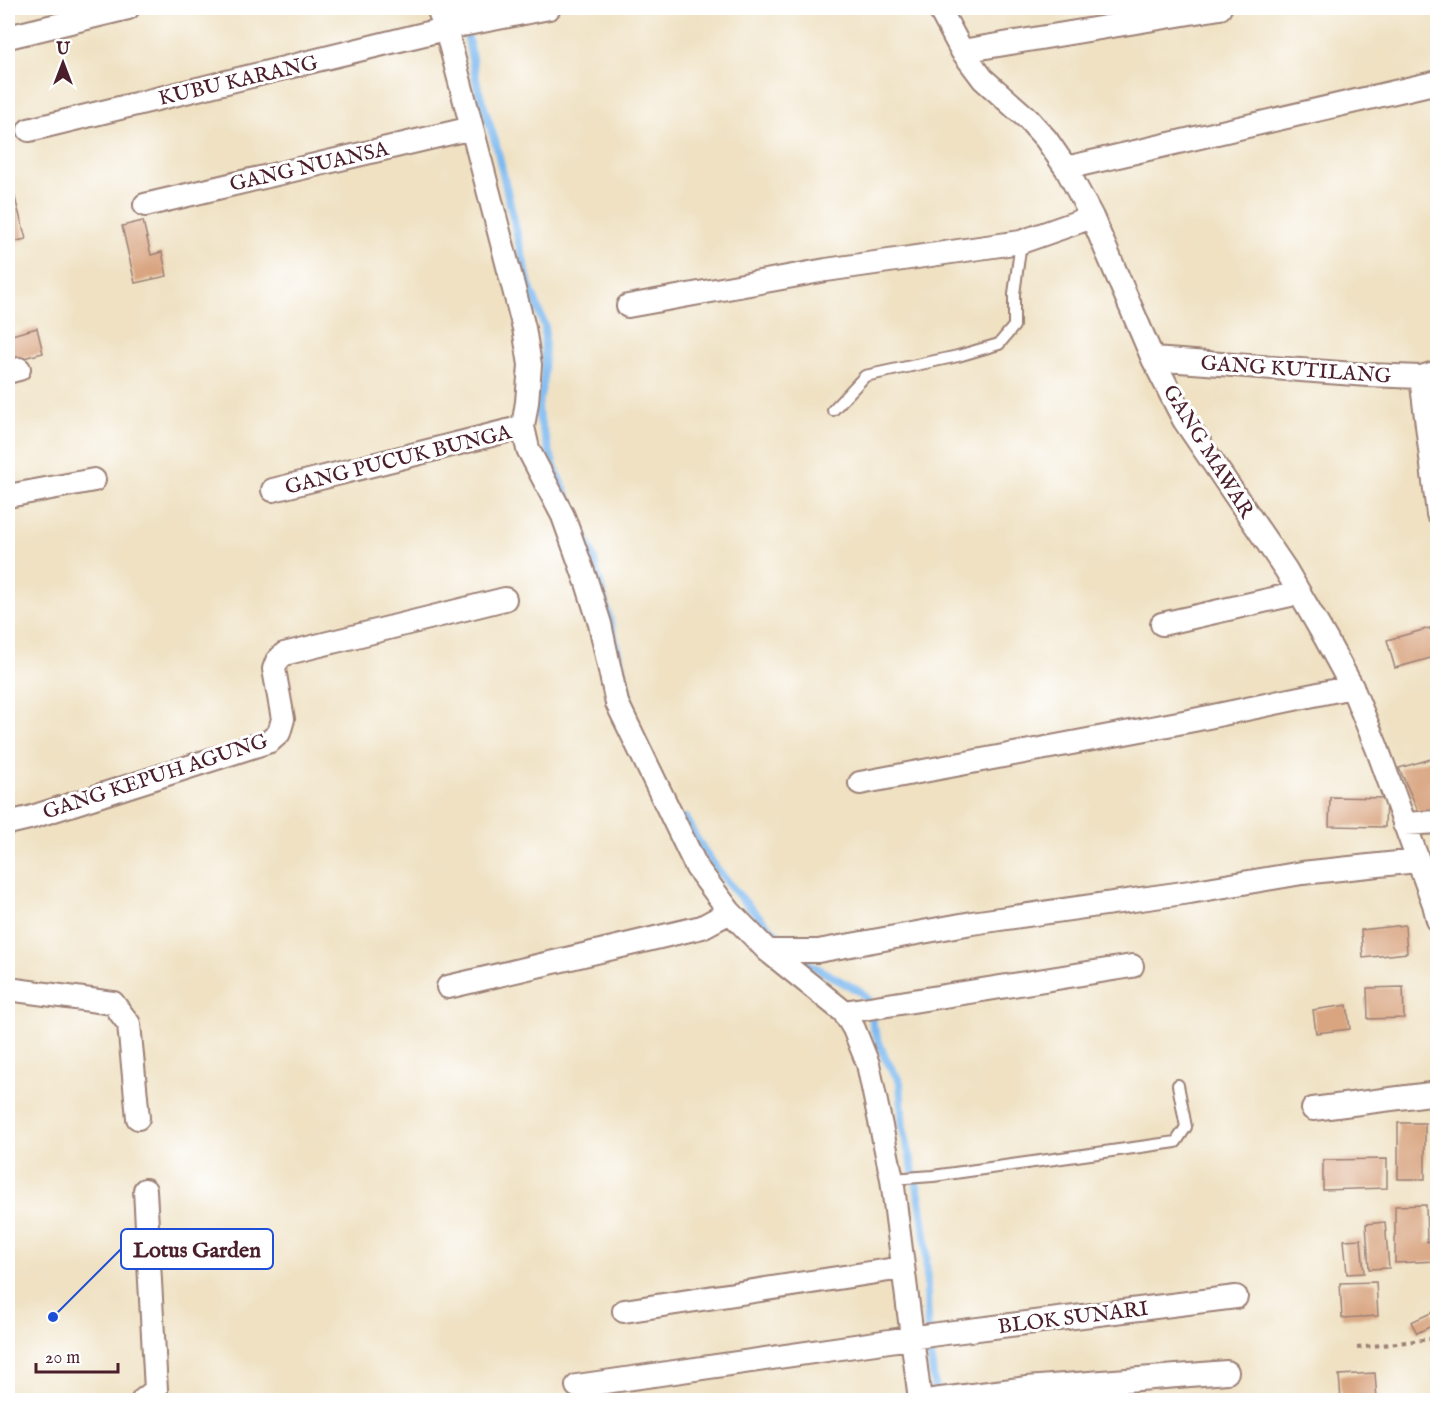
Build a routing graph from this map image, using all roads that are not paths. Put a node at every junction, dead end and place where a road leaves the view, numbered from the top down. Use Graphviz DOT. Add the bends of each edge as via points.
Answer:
graph roads {
  1 [pos="128,8"];
  2 [pos="438,8"];
  3 [pos="549,8"];
  4 [pos="939,8"];
  5 [pos="1220,8"];
  6 [pos="458,26"];
  7 [pos="8,38"];
  8 [pos="962,51"];
  9 [pos="1437,82"];
  10 [pos="472,128"];
  11 [pos="29,130"];
  12 [pos="1066,168"];
  13 [pos="145,205"];
  14 [pos="1092,217"];
  15 [pos="1021,242"];
  16 [pos="628,306"];
  17 [pos="1153,359"];
  18 [pos="1429,374"];
  19 [pos="833,410"];
  20 [pos="523,427"];
  21 [pos="94,480"];
  22 [pos="273,490"];
  23 [pos="8,496"];
  24 [pos="1437,514"];
  25 [pos="1299,593"];
  26 [pos="505,599"];
  27 [pos="1162,624"];
  28 [pos="1352,687"];
  29 [pos="860,783"];
  30 [pos="1437,822"];
  31 [pos="8,823"];
  32 [pos="1404,824"];
  33 [pos="1417,861"];
  34 [pos="730,912"];
  35 [pos="1437,920"];
  36 [pos="779,952"];
  37 [pos="1132,966"];
  38 [pos="448,987"];
  39 [pos="8,989"];
  40 [pos="852,1010"];
  41 [pos="1178,1085"];
  42 [pos="1437,1093"];
  43 [pos="1313,1109"];
  44 [pos="138,1118"];
  45 [pos="900,1178"];
  46 [pos="145,1190"];
  47 [pos="902,1268"];
  48 [pos="1236,1297"];
  49 [pos="624,1311"];
  50 [pos="924,1336"];
  51 [pos="1227,1372"];
  52 [pos="577,1386"];
  53 [pos="940,1400"];
  54 [pos="143,1401"];
  55 [pos="920,1401"];
  1 -- 7 [label="street"];
  2 -- 6 [label="street"];
  3 -- 6 [label="street, KUBU KARANG"];
  4 -- 8 [label="street, GANG MAWAR"];
  5 -- 8 [label="street"];
  6 -- 10 [label="street"];
  6 -- 11 [label="street, KUBU KARANG"];
  8 -- 12 [label="street, GANG MAWAR" via="983,79 1040,133"];
  9 -- 12 [label="street"];
  10 -- 13 [label="street, GANG NUANSA"];
  10 -- 20 [label="street" via="524,328 530,365"];
  12 -- 14 [label="street, GANG MAWAR"];
  14 -- 15 [label="street"];
  14 -- 17 [label="street, GANG MAWAR"];
  15 -- 16 [label="street" via="826,270"];
  15 -- 19 [label="lane" via="1014,326 999,344 865,376"];
  17 -- 18 [label="street, GANG KUTILANG" via="1368,375"];
  17 -- 25 [label="street, GANG MAWAR" via="1184,420"];
  18 -- 24 [label="street"];
  20 -- 22 [label="street, GANG PUCUK BUNGA"];
  20 -- 34 [label="street" via="528,449 563,516 587,584 600,624 616,703 697,868"];
  21 -- 23 [label="street"];
  25 -- 27 [label="street"];
  25 -- 28 [label="street, GANG MAWAR"];
  26 -- 31 [label="street, GANG KEPUH AGUNG" via="284,654 274,669 284,719 279,733 270,741"];
  28 -- 29 [label="street"];
  28 -- 32 [label="street, GANG MAWAR"];
  30 -- 32 [label="street"];
  32 -- 33 [label="street, GANG MAWAR"];
  33 -- 35 [label="street, GANG MAWAR"];
  33 -- 36 [label="street" via="1302,873 813,951"];
  34 -- 36 [label="street"];
  34 -- 38 [label="street" via="702,927"];
  36 -- 40 [label="street"];
  37 -- 40 [label="street"];
  39 -- 44 [label="street" via="113,1003 129,1024"];
  40 -- 45 [label="street" via="854,1029 868,1064"];
  41 -- 45 [label="lane" via="1186,1127 1176,1142"];
  42 -- 43 [label="street"];
  45 -- 47 [label="street"];
  46 -- 54 [label="street" via="156,1390"];
  47 -- 49 [label="street"];
  47 -- 50 [label="street"];
  48 -- 50 [label="street, BLOK SUNARI"];
  50 -- 52 [label="street, BLOK SUNARI"];
  50 -- 55 [label="street"];
  51 -- 53 [label="street" via="1027,1388"];
}
